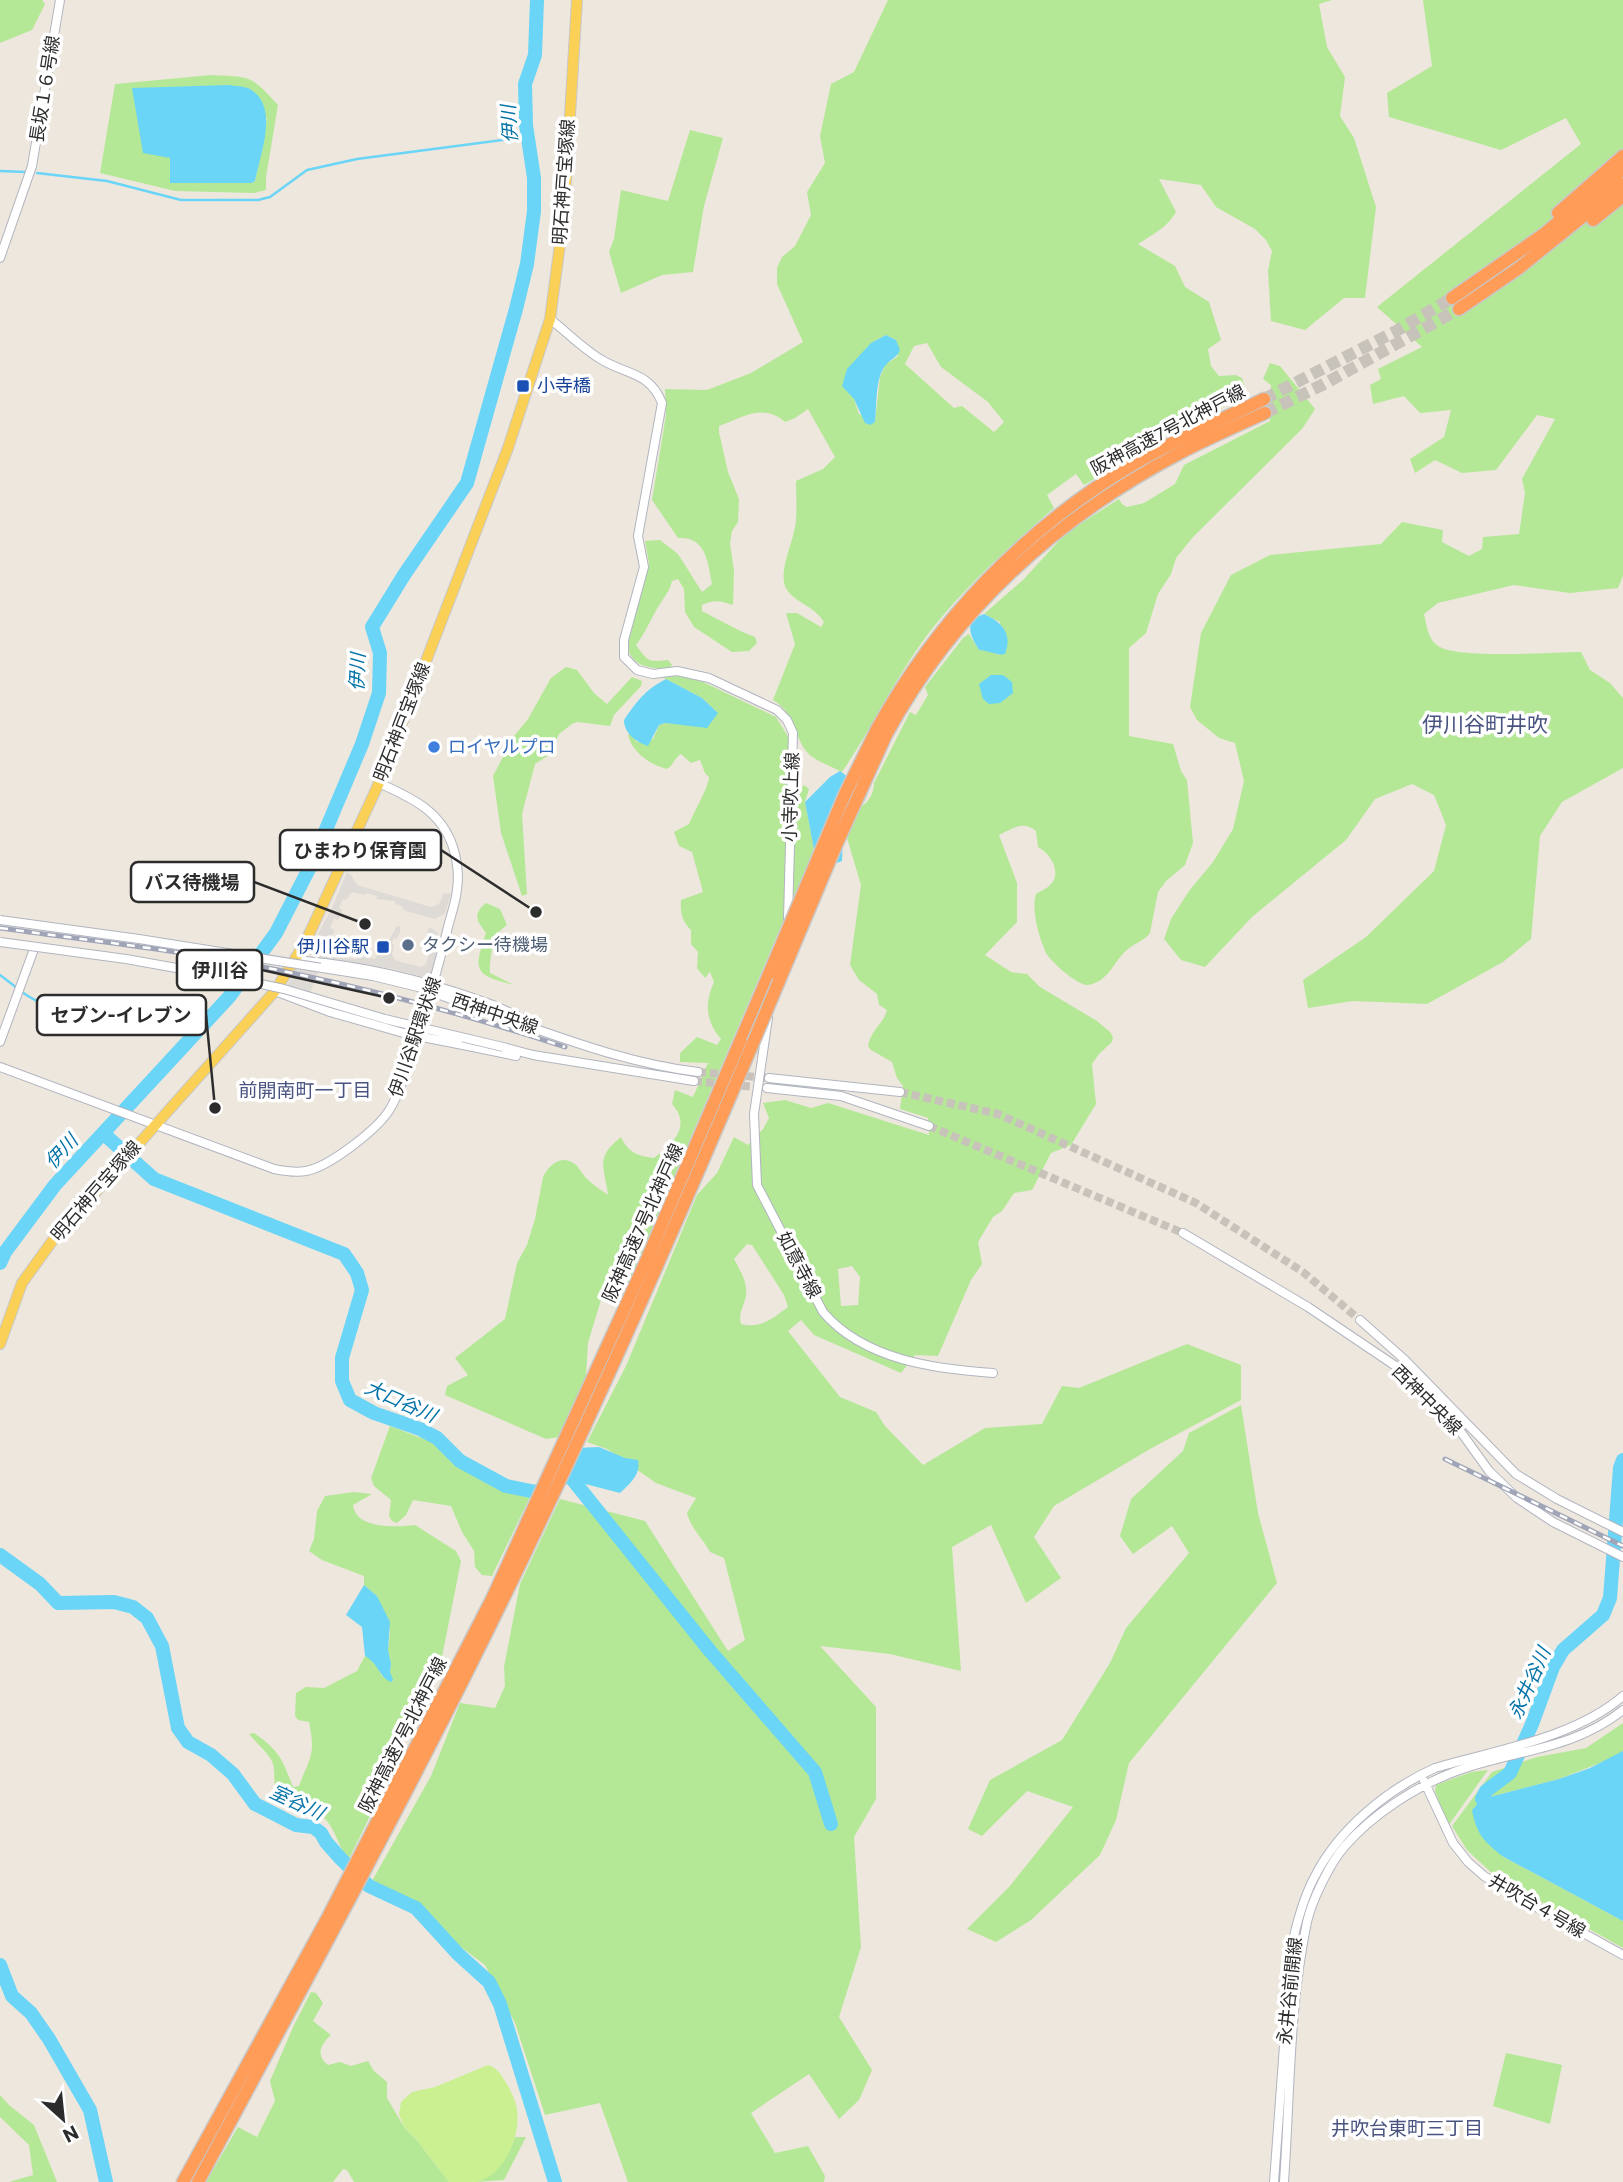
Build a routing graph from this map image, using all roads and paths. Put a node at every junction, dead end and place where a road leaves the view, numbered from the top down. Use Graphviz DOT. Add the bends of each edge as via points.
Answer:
graph roads {
  1 [pos="60,0"];
  2 [pos="577,0"];
  3 [pos="1623,156"];
  4 [pos="1623,169"];
  5 [pos="1623,184"];
  6 [pos="1623,196"];
  7 [pos="0,258"];
  8 [pos="1481,287"];
  9 [pos="1455,304"];
  10 [pos="550,318"];
  11 [pos="1264,399"];
  12 [pos="1265,413"];
  13 [pos="881,732"];
  14 [pos="379,783"];
  15 [pos="0,919"];
  16 [pos="0,942"];
  17 [pos="34,949"];
  18 [pos="295,960"];
  19 [pos="275,991"];
  20 [pos="758,1040"];
  21 [pos="0,1042"];
  22 [pos="589,1047"];
  23 [pos="0,1067"];
  24 [pos="606,1068"];
  25 [pos="698,1072"];
  26 [pos="769,1078"];
  27 [pos="694,1081"];
  28 [pos="767,1088"];
  29 [pos="900,1093"];
  30 [pos="151,1123"];
  31 [pos="929,1126"];
  32 [pos="1183,1233"];
  33 [pos="1360,1320"];
  34 [pos="0,1344"];
  35 [pos="993,1373"];
  36 [pos="599,1380"];
  37 [pos="1622,1532"];
  38 [pos="1623,1557"];
  39 [pos="1623,1696"];
  40 [pos="1623,1710"];
  41 [pos="1421,1774"];
  42 [pos="1426,1785"];
  43 [pos="1623,1955"];
  44 [pos="293,1993"];
  45 [pos="183,2182"];
  46 [pos="198,2182"];
  47 [pos="1274,2182"];
  48 [pos="1284,2182"];
  1 -- 7 [label="street, 長坂１６号線" via="32,166"];
  2 -- 10 [label="main road, 明石神戸宝塚線" via="564,214"];
  3 -- 8 [label="highway"];
  4 -- 8 [label="highway"];
  5 -- 8 [label="highway" via="1550,244"];
  6 -- 8 [label="highway" via="1541,257"];
  8 -- 9 [label="highway"];
  10 -- 14 [label="main road, 明石神戸宝塚線" via="508,448"];
  10 -- 20 [label="street, 小寺吹上線" via="601,360 646,379 662,403 638,536 644,567 624,640 624,657 637,670 653,674 677,671 709,678 778,710 793,733 788,933"];
  11 -- 13 [label="highway, 阪神高速7号北神戸線" via="1131,465 1016,551 937,636 912,670"];
  12 -- 13 [label="highway, 阪神高速7号北神戸線" via="1123,486 1070,520 1023,559 946,642"];
  13 -- 20 [label="highway, 阪神高速7号北神戸線, bridge"];
  13 -- 36 [label="highway, 阪神高速7号北神戸線, bridge" via="845,794"];
  14 -- 18 [label="main road, 明石神戸宝塚線"];
  14 -- 30 [label="street, 伊川谷駅環状線" via="430,810 443,826 457,866 457,889 437,975 390,1109 379,1124 337,1155 303,1172 274,1169"];
  15 -- 22 [label="street, 西神中央線, bridge" via="373,976 418,987"];
  16 -- 24 [label="street, 西神中央線, bridge" via="238,979 533,1055"];
  17 -- 21 [label="street"];
  18 -- 19 [label="main road, 明石神戸宝塚線"];
  18 -- 22 [label="street, bridge" via="427,981"];
  19 -- 24 [label="street, bridge" via="407,1034"];
  19 -- 30 [label="main road, 明石神戸宝塚線"];
  20 -- 35 [label="street, 如意寺線" via="757,1185 824,1312 852,1338 885,1353 945,1370"];
  20 -- 36 [label="highway, 阪神高速7号北神戸線"];
  22 -- 25 [label="street, 西神中央線"];
  23 -- 30 [label="street, 伊川谷駅環状線"];
  24 -- 27 [label="street, 西神中央線"];
  26 -- 29 [label="street"];
  28 -- 31 [label="street" via="841,1096"];
  30 -- 34 [label="main road, 明石神戸宝塚線" via="29,1272"];
  32 -- 38 [label="street, 西神中央線" via="1308,1307 1399,1369 1458,1427 1489,1471 1517,1499"];
  33 -- 37 [label="street, 西神中央線" via="1516,1474"];
  36 -- 44 [label="highway, 阪神高速7号北神戸線" via="469,1669"];
  39 -- 41 [label="street, 永井谷前開線" via="1570,1729"];
  40 -- 42 [label="street, 永井谷前開線" via="1607,1723 1553,1746 1464,1768"];
  41 -- 42 [label="street, 井吹台４号線"];
  41 -- 47 [label="street, 永井谷前開線" via="1366,1811 1334,1847 1314,1878 1298,1917 1291,1950"];
  42 -- 43 [label="street, 井吹台４号線" via="1453,1843 1484,1876"];
  42 -- 48 [label="street, 永井谷前開線" via="1371,1821 1344,1847 1307,1919 1296,2002"];
  44 -- 45 [label="highway, 阪神高速7号北神戸線"];
  44 -- 46 [label="highway, 阪神高速7号北神戸線"];
}
